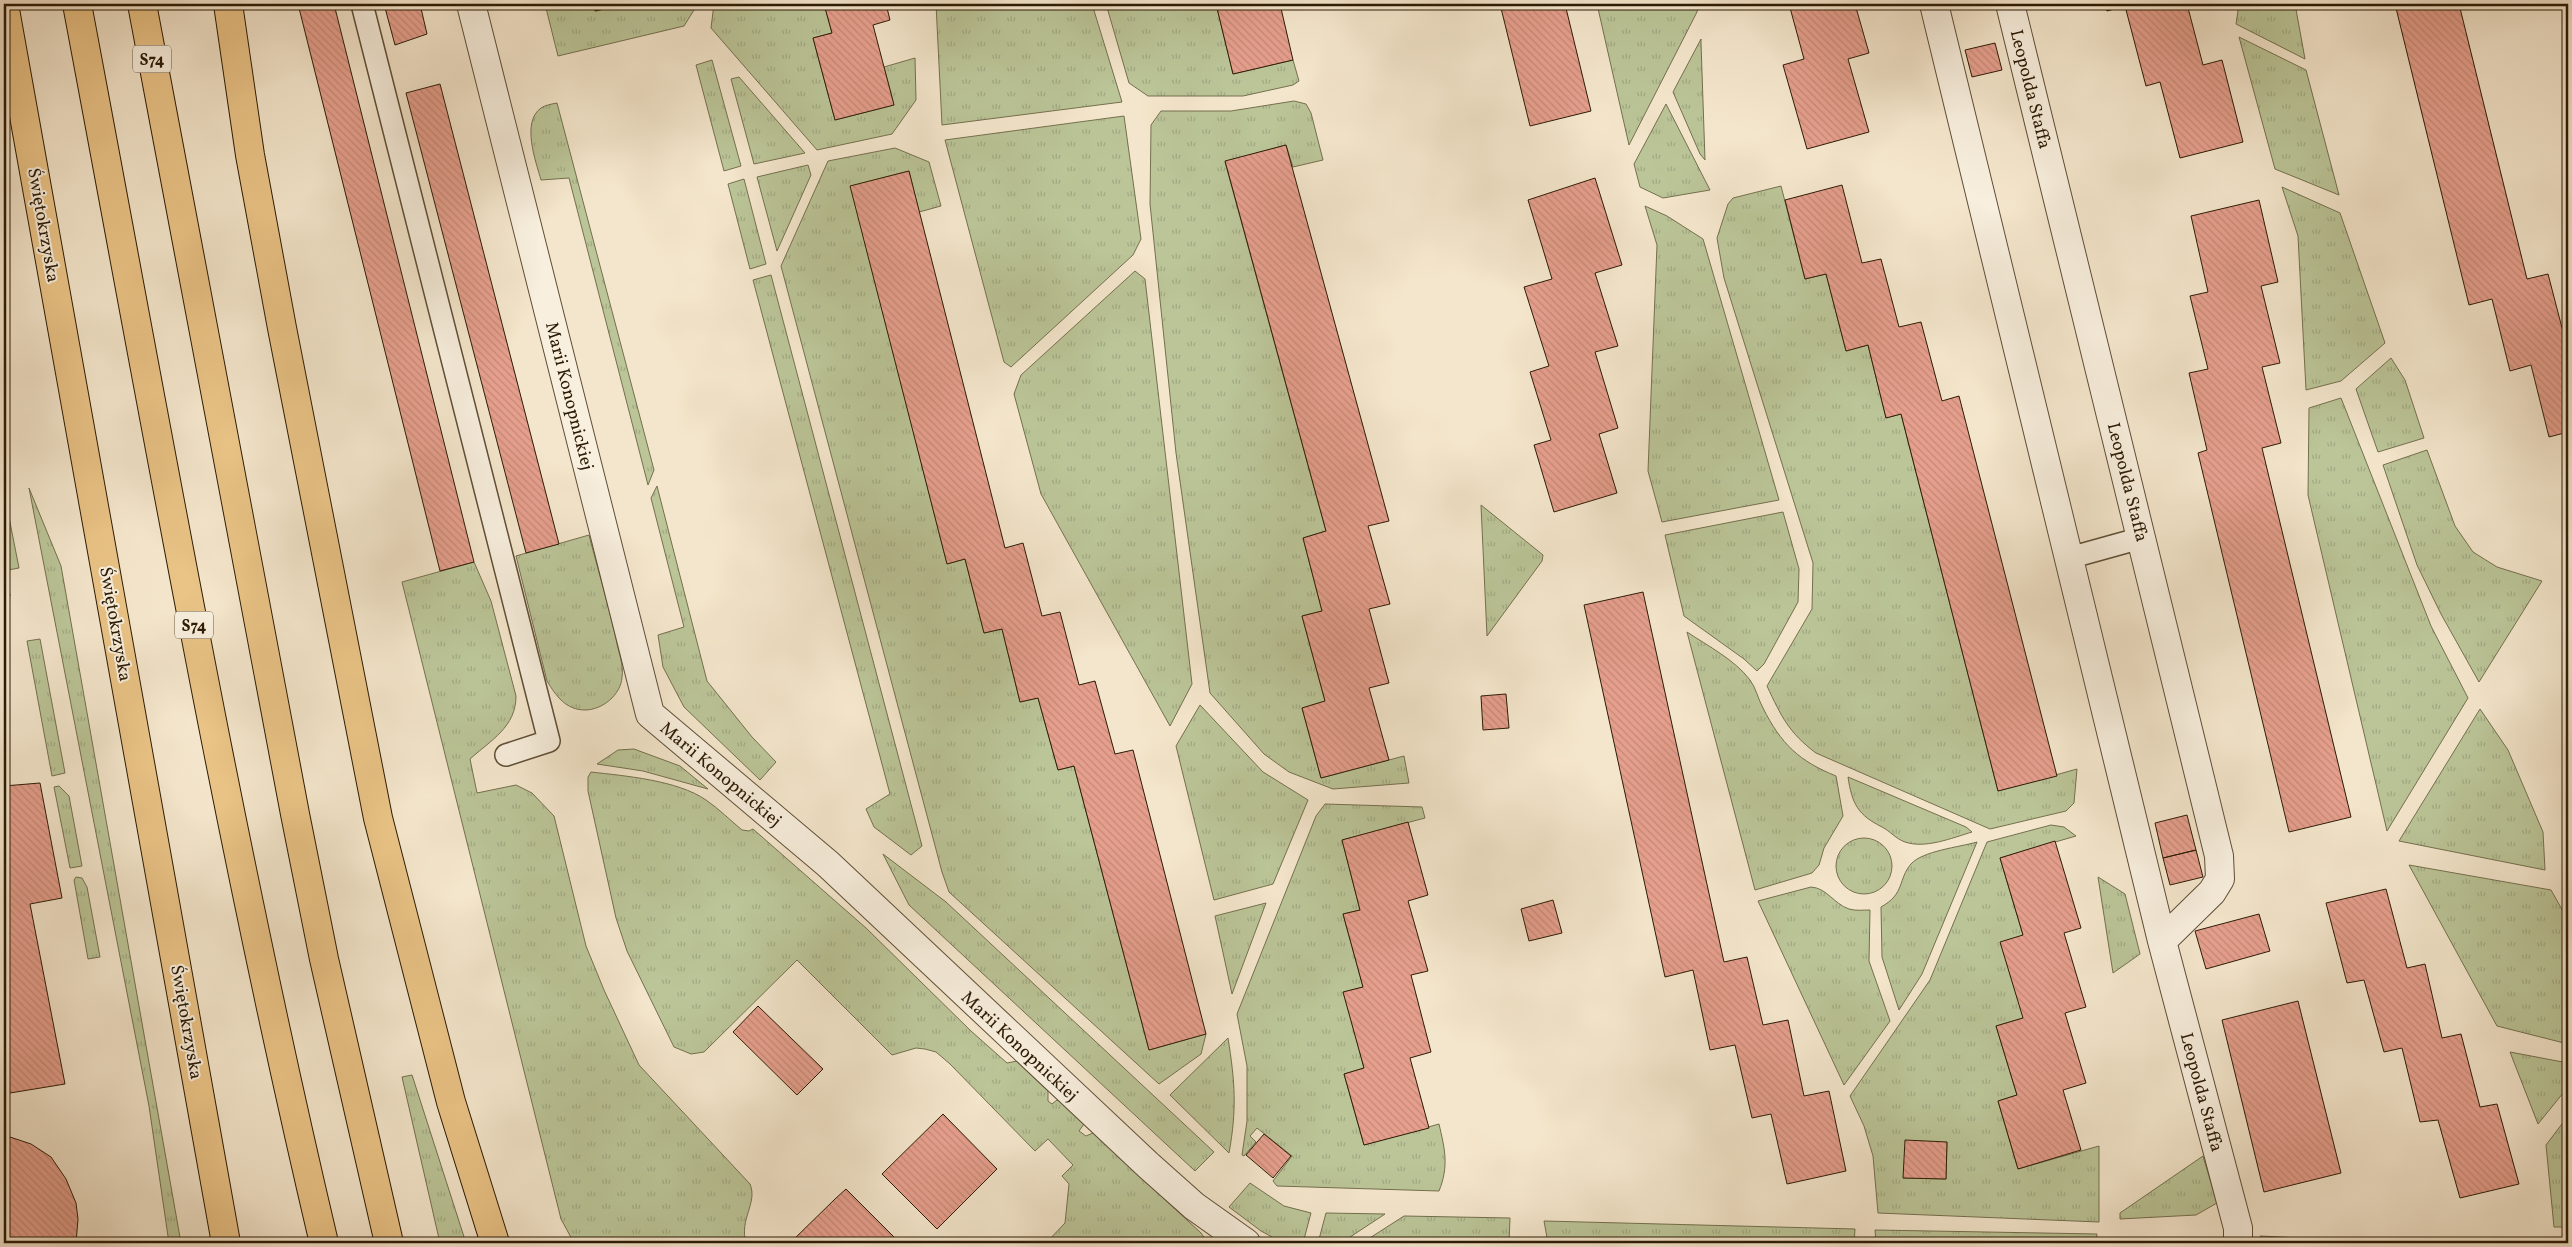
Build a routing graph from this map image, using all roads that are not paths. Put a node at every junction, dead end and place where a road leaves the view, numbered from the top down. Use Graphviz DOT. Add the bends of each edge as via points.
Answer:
graph roads {
  1 [pos="4,4"];
  2 [pos="77,4"];
  3 [pos="142,4"];
  4 [pos="228,4"];
  5 [pos="362,4"];
  6 [pos="471,4"];
  7 [pos="1934,4"];
  8 [pos="2010,4"];
  9 [pos="2141,538"];
  10 [pos="2069,558"];
  11 [pos="506,755"];
  12 [pos="2162,941"];
  13 [pos="480,1195"];
  14 [pos="226,1243"];
  15 [pos="324,1243"];
  16 [pos="389,1243"];
  17 [pos="496,1243"];
  18 [pos="514,1243"];
  19 [pos="1246,1243"];
  20 [pos="2238,1243"];
  1 -- 14 [label="main road, Świętokrzyska"];
  2 -- 15 [label="main road, S74" via="229,809"];
  3 -- 16 [label="main road, S74" via="295,814 324,959"];
  4 -- 13 [label="main road" via="252,165 372,790 424,1000"];
  5 -- 11 [label="lane" via="549,741"];
  6 -- 19 [label="street, Marii Konopnickiej" via="650,714 828,864 1194,1206"];
  7 -- 10 [label="street, Leopolda Staffa"];
  8 -- 9 [label="street, Leopolda Staffa"];
  9 -- 10 [label="lane"];
  9 -- 12 [label="street, Leopolda Staffa" via="2219,856 2220,879 2212,892"];
  10 -- 12 [label="street, Leopolda Staffa"];
  12 -- 20 [label="street, Leopolda Staffa" via="2238,1228"];
  13 -- 17 [label="main road"];
  13 -- 18 [label="main road"];
}
